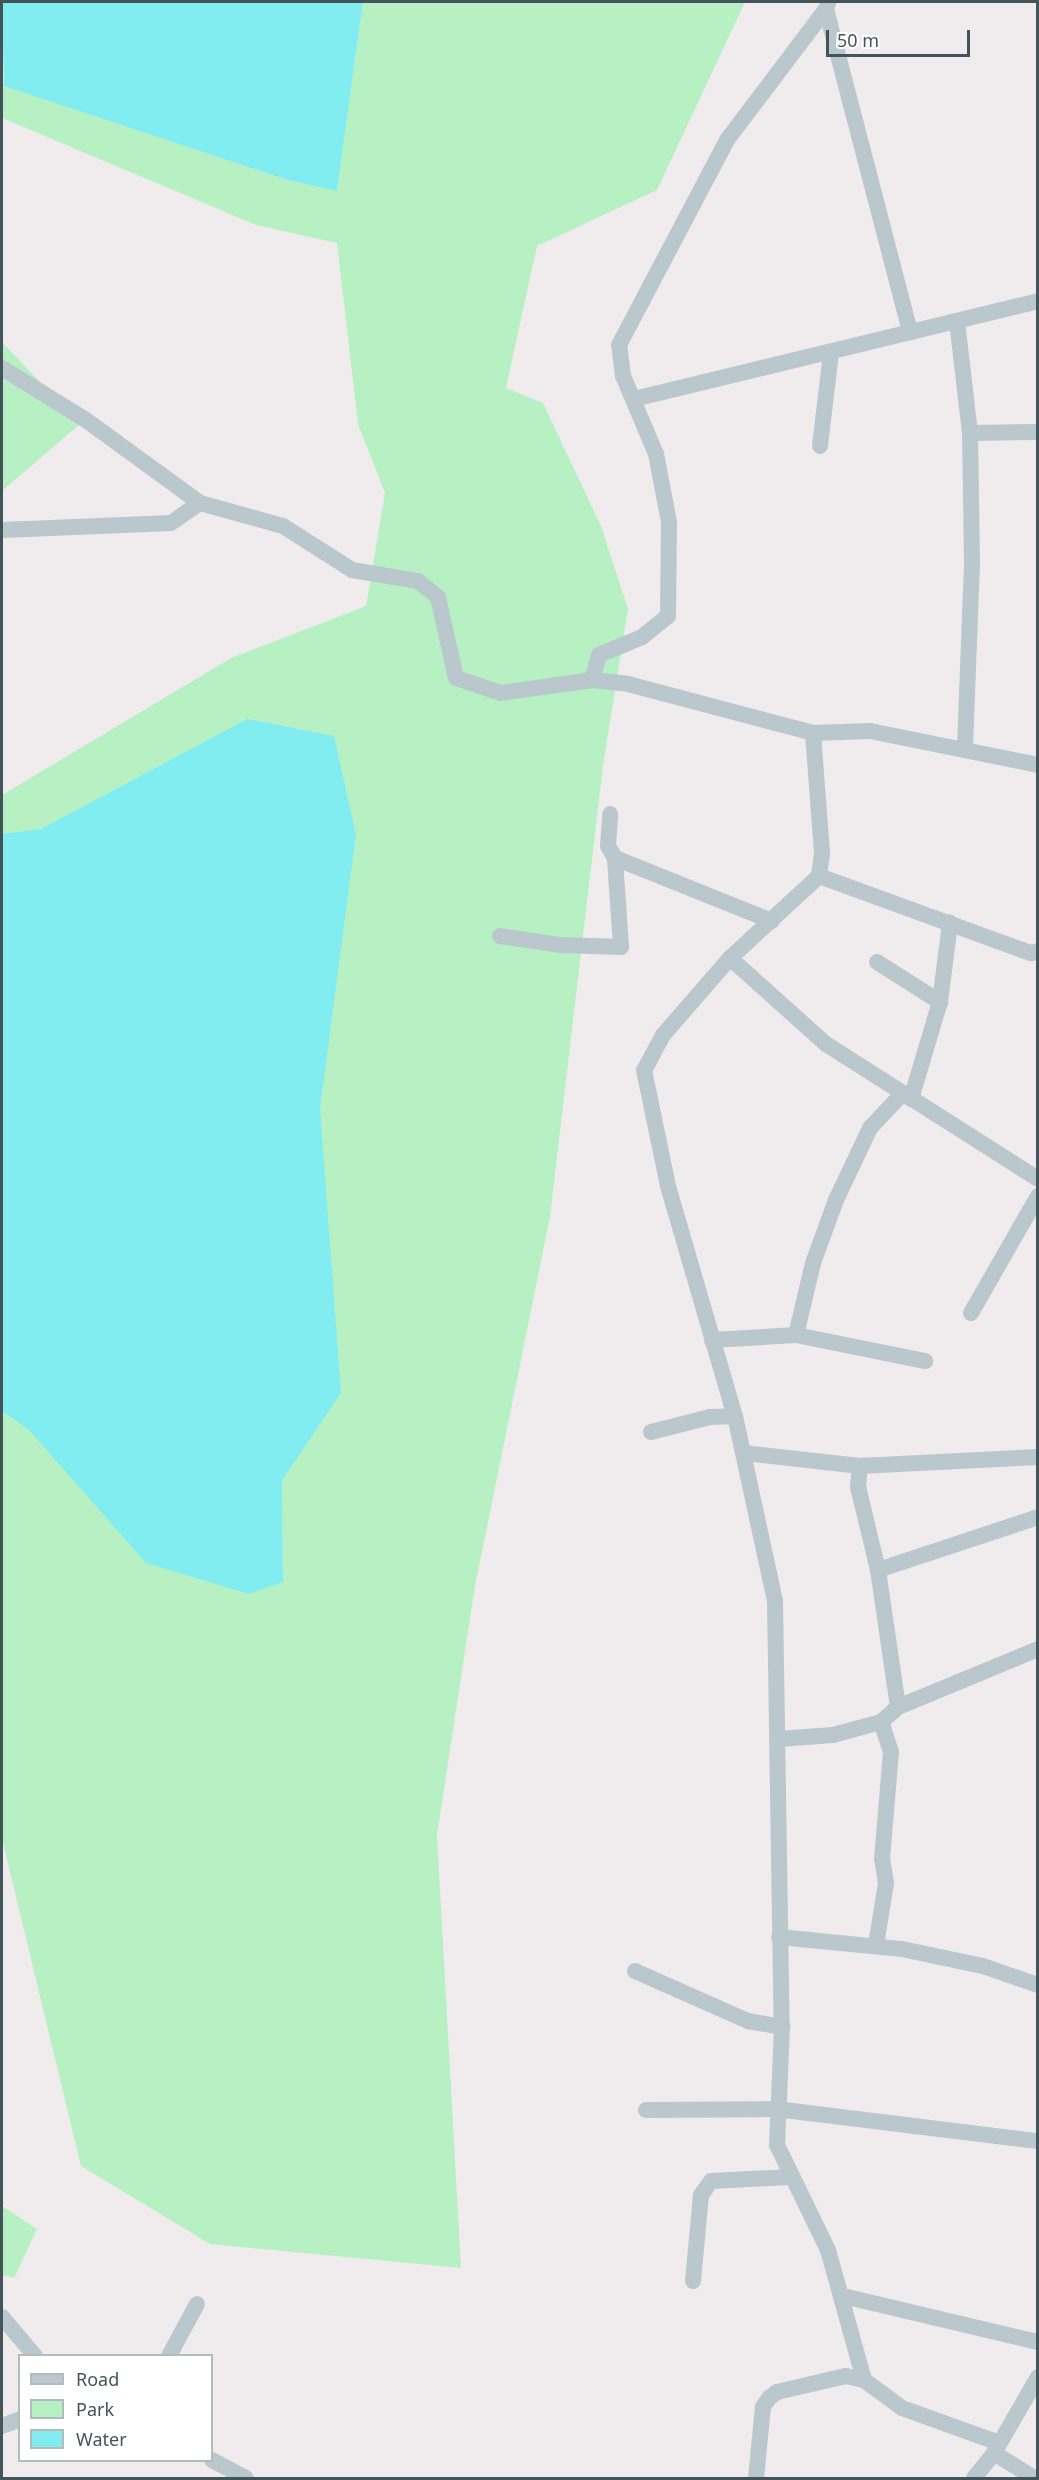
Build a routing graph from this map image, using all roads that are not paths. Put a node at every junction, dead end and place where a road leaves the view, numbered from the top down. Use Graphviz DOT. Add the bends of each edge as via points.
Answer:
graph roads {
  1 [pos="827,5"];
  2 [pos="1038,301"];
  3 [pos="957,321"];
  4 [pos="910,332"];
  5 [pos="831,352"];
  6 [pos="2,368"];
  7 [pos="634,399"];
  8 [pos="1038,432"];
  9 [pos="970,433"];
  10 [pos="820,446"];
  11 [pos="200,503"];
  12 [pos="2,530"];
  13 [pos="592,680"];
  14 [pos="813,733"];
  15 [pos="965,748"];
  16 [pos="1038,765"];
  17 [pos="610,814"];
  18 [pos="615,858"];
  19 [pos="819,876"];
  20 [pos="772,921"];
  21 [pos="950,923"];
  22 [pos="500,936"];
  23 [pos="1038,951"];
  24 [pos="730,958"];
  25 [pos="877,962"];
  26 [pos="940,1002"];
  27 [pos="907,1096"];
  28 [pos="1038,1179"];
  29 [pos="1038,1196"];
  30 [pos="971,1313"];
  31 [pos="796,1335"];
  32 [pos="712,1340"];
  33 [pos="926,1361"];
  34 [pos="735,1416"];
  35 [pos="651,1432"];
  36 [pos="744,1453"];
  37 [pos="1038,1457"];
  38 [pos="860,1466"];
  39 [pos="1038,1518"];
  40 [pos="878,1570"];
  41 [pos="1038,1649"];
  42 [pos="898,1707"];
  43 [pos="881,1722"];
  44 [pos="779,1739"];
  45 [pos="779,1937"];
  46 [pos="876,1945"];
  47 [pos="635,1971"];
  48 [pos="1038,1985"];
  49 [pos="782,2027"];
  50 [pos="776,2109"];
  51 [pos="646,2110"];
  52 [pos="1038,2141"];
  53 [pos="790,2177"];
  54 [pos="693,2281"];
  55 [pos="843,2296"];
  56 [pos="197,2304"];
  57 [pos="2,2317"];
  58 [pos="1038,2342"];
  59 [pos="34,2354"];
  60 [pos="170,2354"];
  61 [pos="859,2361"];
  62 [pos="846,2376"];
  63 [pos="1038,2378"];
  64 [pos="864,2380"];
  65 [pos="18,2419"];
  66 [pos="2,2426"];
  67 [pos="996,2448"];
  68 [pos="213,2461"];
  69 [pos="246,2478"];
  70 [pos="756,2478"];
  71 [pos="974,2478"];
  72 [pos="1034,2478"];
  1 -- 4 [label="street"];
  1 -- 7 [label="street" via="727,140 628,325 619,345 623,376"];
  2 -- 3 [label="street"];
  3 -- 4 [label="street"];
  3 -- 9 [label="street"];
  4 -- 5 [label="street"];
  5 -- 7 [label="street"];
  5 -- 10 [label="street"];
  6 -- 11 [label="street" via="86,420"];
  7 -- 13 [label="street" via="656,454 669,522 668,616 642,637 599,654"];
  8 -- 9 [label="street"];
  9 -- 15 [label="street" via="972,564"];
  11 -- 12 [label="street" via="171,523"];
  11 -- 13 [label="street" via="283,526 352,570 418,581 438,597 456,678 501,693"];
  13 -- 14 [label="street" via="628,684"];
  14 -- 15 [label="street" via="870,731"];
  14 -- 19 [label="street" via="822,854"];
  15 -- 16 [label="street"];
  17 -- 18 [label="street" via="608,846"];
  18 -- 20 [label="street"];
  18 -- 22 [label="street" via="621,947 561,945"];
  19 -- 20 [label="street"];
  19 -- 21 [label="street"];
  20 -- 24 [label="street"];
  21 -- 23 [label="street" via="1031,953"];
  21 -- 26 [label="street"];
  24 -- 27 [label="street" via="826,1044"];
  24 -- 32 [label="street" via="663,1035 644,1070 668,1186"];
  25 -- 26 [label="street"];
  26 -- 27 [label="street"];
  27 -- 28 [label="street"];
  27 -- 31 [label="street" via="870,1128 836,1200 813,1263"];
  29 -- 30 [label="street"];
  31 -- 32 [label="street"];
  31 -- 33 [label="street"];
  32 -- 34 [label="street"];
  34 -- 35 [label="street" via="710,1417"];
  34 -- 36 [label="street"];
  36 -- 38 [label="street"];
  36 -- 44 [label="street" via="775,1601"];
  37 -- 38 [label="street"];
  38 -- 40 [label="street" via="858,1487"];
  39 -- 40 [label="street"];
  40 -- 42 [label="street"];
  41 -- 42 [label="street"];
  42 -- 43 [label="street"];
  43 -- 44 [label="street" via="832,1735"];
  43 -- 46 [label="street" via="891,1752 882,1859 886,1883"];
  44 -- 45 [label="street"];
  45 -- 46 [label="street"];
  45 -- 49 [label="street"];
  46 -- 48 [label="street" via="983,1966"];
  47 -- 49 [label="street" via="748,2021"];
  49 -- 50 [label="street"];
  50 -- 51 [label="street"];
  50 -- 52 [label="street"];
  50 -- 53 [label="street" via="777,2145"];
  53 -- 54 [label="street" via="711,2181 701,2195"];
  53 -- 55 [label="street" via="828,2250"];
  55 -- 58 [label="street"];
  55 -- 61 [label="street"];
  56 -- 60 [label="street"];
  57 -- 59 [label="street"];
  61 -- 62 [label="street"];
  61 -- 64 [label="street"];
  62 -- 64 [label="street"];
  62 -- 70 [label="street" via="777,2392 769,2398 763,2407"];
  63 -- 67 [label="street"];
  64 -- 67 [label="street" via="902,2408"];
  65 -- 66 [label="street"];
  67 -- 71 [label="street"];
  67 -- 72 [label="street"];
  68 -- 69 [label="street"];
}
